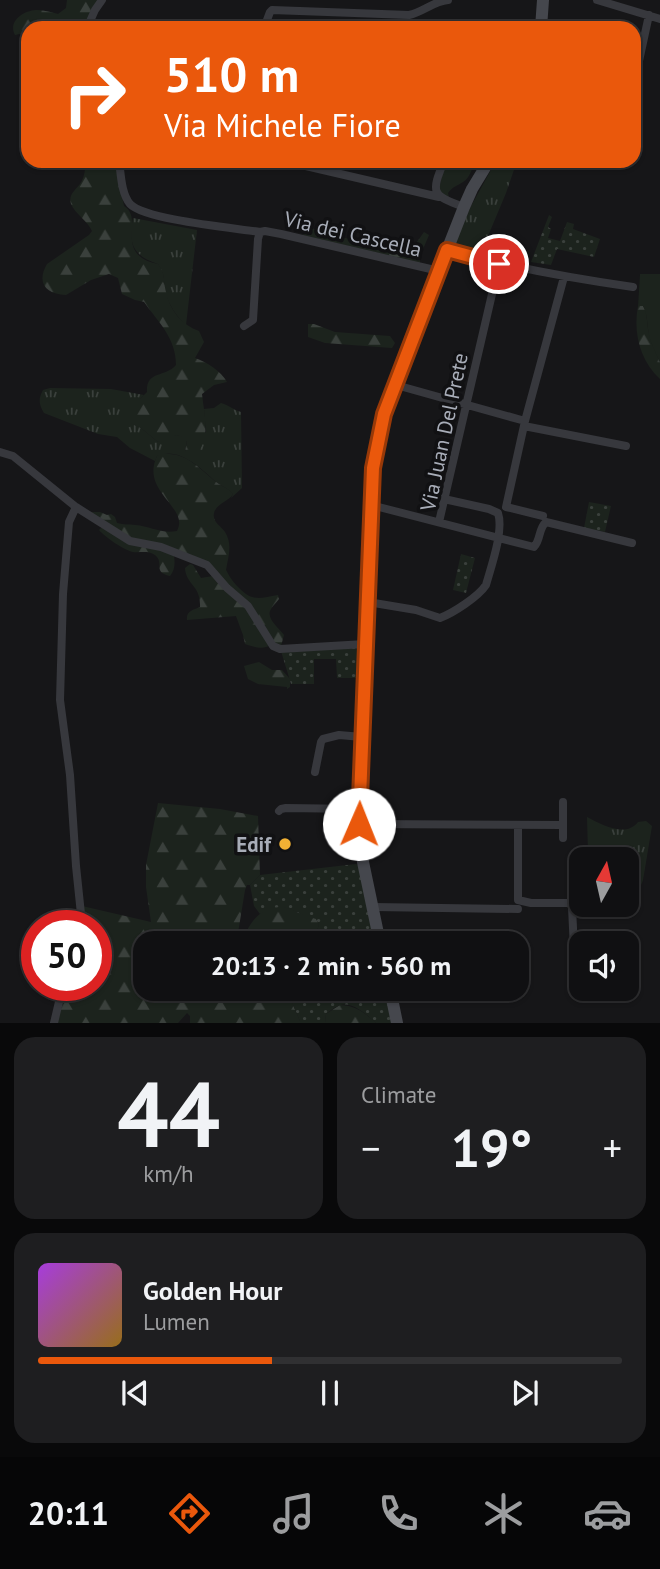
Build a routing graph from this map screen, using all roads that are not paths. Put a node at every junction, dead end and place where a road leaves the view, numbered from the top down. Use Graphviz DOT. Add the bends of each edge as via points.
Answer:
graph roads {
  1 [pos="102,0"];
  2 [pos="318,0"];
  3 [pos="448,0"];
  4 [pos="543,0"];
  5 [pos="597,0"];
  6 [pos="317,11"];
  7 [pos="649,16"];
  8 [pos="660,19"];
  9 [pos="90,21"];
  10 [pos="267,21"];
  11 [pos="542,21"];
  12 [pos="641,52"];
  13 [pos="121,168"];
  14 [pos="314,168"];
  15 [pos="442,168"];
  16 [pos="485,168"];
  17 [pos="439,197"];
  18 [pos="464,207"];
  19 [pos="260,232"];
  20 [pos="447,250"];
  21 [pos="499,264"];
  22 [pos="439,271"];
  23 [pos="565,277"];
  24 [pos="633,286"];
  25 [pos="244,326"];
  26 [pos="396,385"];
  27 [pos="466,406"];
  28 [pos="524,424"];
  29 [pos="626,446"];
  30 [pos="0,452"];
  31 [pos="444,499"];
  32 [pos="371,505"];
  33 [pos="76,507"];
  34 [pos="543,516"];
  35 [pos="439,522"];
  36 [pos="498,538"];
  37 [pos="632,543"];
  38 [pos="368,602"];
  39 [pos="365,644"];
  40 [pos="362,737"];
  41 [pos="315,772"];
  42 [pos="563,802"];
  43 [pos="359,809"];
  44 [pos="279,811"];
  45 [pos="359,824"];
  46 [pos="518,825"];
  47 [pos="563,825"];
  48 [pos="563,838"];
  49 [pos="373,907"];
  50 [pos="518,909"];
  51 [pos="81,910"];
  52 [pos="378,931"];
  53 [pos="573,931"];
  54 [pos="59,1001"];
  55 [pos="392,1001"];
  56 [pos="54,1023"];
  57 [pos="397,1023"];
  1 -- 9 [label="street"];
  2 -- 6 [label="street"];
  3 -- 6 [label="street" via="409,15"];
  4 -- 11 [label="main road"];
  5 -- 7 [label="street"];
  6 -- 10 [label="street" via="272,10"];
  7 -- 8 [label="street"];
  7 -- 12 [label="street"];
  13 -- 19 [label="street, Via dei Cascella" via="128,200 137,209"];
  14 -- 17 [label="street"];
  15 -- 17 [label="street" via="436,186"];
  16 -- 18 [label="main road"];
  17 -- 18 [label="street"];
  18 -- 20 [label="main road"];
  19 -- 22 [label="street, Via dei Cascella"];
  19 -- 25 [label="street, Via dei Cascella" via="253,320"];
  20 -- 21 [label="street"];
  20 -- 22 [label="main road"];
  21 -- 23 [label="street"];
  21 -- 27 [label="street, Via Juan Del Prete"];
  22 -- 26 [label="main road"];
  23 -- 24 [label="street"];
  23 -- 28 [label="street"];
  26 -- 27 [label="street"];
  26 -- 32 [label="main road" via="378,442"];
  27 -- 28 [label="street"];
  27 -- 31 [label="street, Via Juan Del Prete"];
  28 -- 29 [label="street"];
  28 -- 34 [label="street" via="506,507"];
  30 -- 33 [label="street" via="13,456"];
  31 -- 35 [label="street, Via Juan Del Prete"];
  31 -- 36 [label="street" via="498,513"];
  32 -- 35 [label="street"];
  32 -- 38 [label="main road"];
  33 -- 39 [label="street" via="130,541 207,565 248,606 273,646"];
  33 -- 51 [label="street" via="69,522 63,594 60,700"];
  35 -- 36 [label="street, Via Juan Del Prete"];
  36 -- 37 [label="street, Via Juan Del Prete" via="534,547 546,522"];
  36 -- 38 [label="street" via="486,585 443,617"];
  38 -- 39 [label="main road"];
  39 -- 40 [label="main road"];
  40 -- 41 [label="street" via="339,734 323,738"];
  40 -- 43 [label="main road"];
  42 -- 47 [label="street"];
  43 -- 44 [label="street"];
  43 -- 45 [label="main road"];
  45 -- 46 [label="street"];
  45 -- 49 [label="main road"];
  46 -- 47 [label="street"];
  46 -- 53 [label="street" via="518,901 570,903"];
  47 -- 48 [label="street"];
  49 -- 50 [label="street"];
  49 -- 52 [label="main road"];
  54 -- 56 [label="street"];
  55 -- 57 [label="main road"];
}
